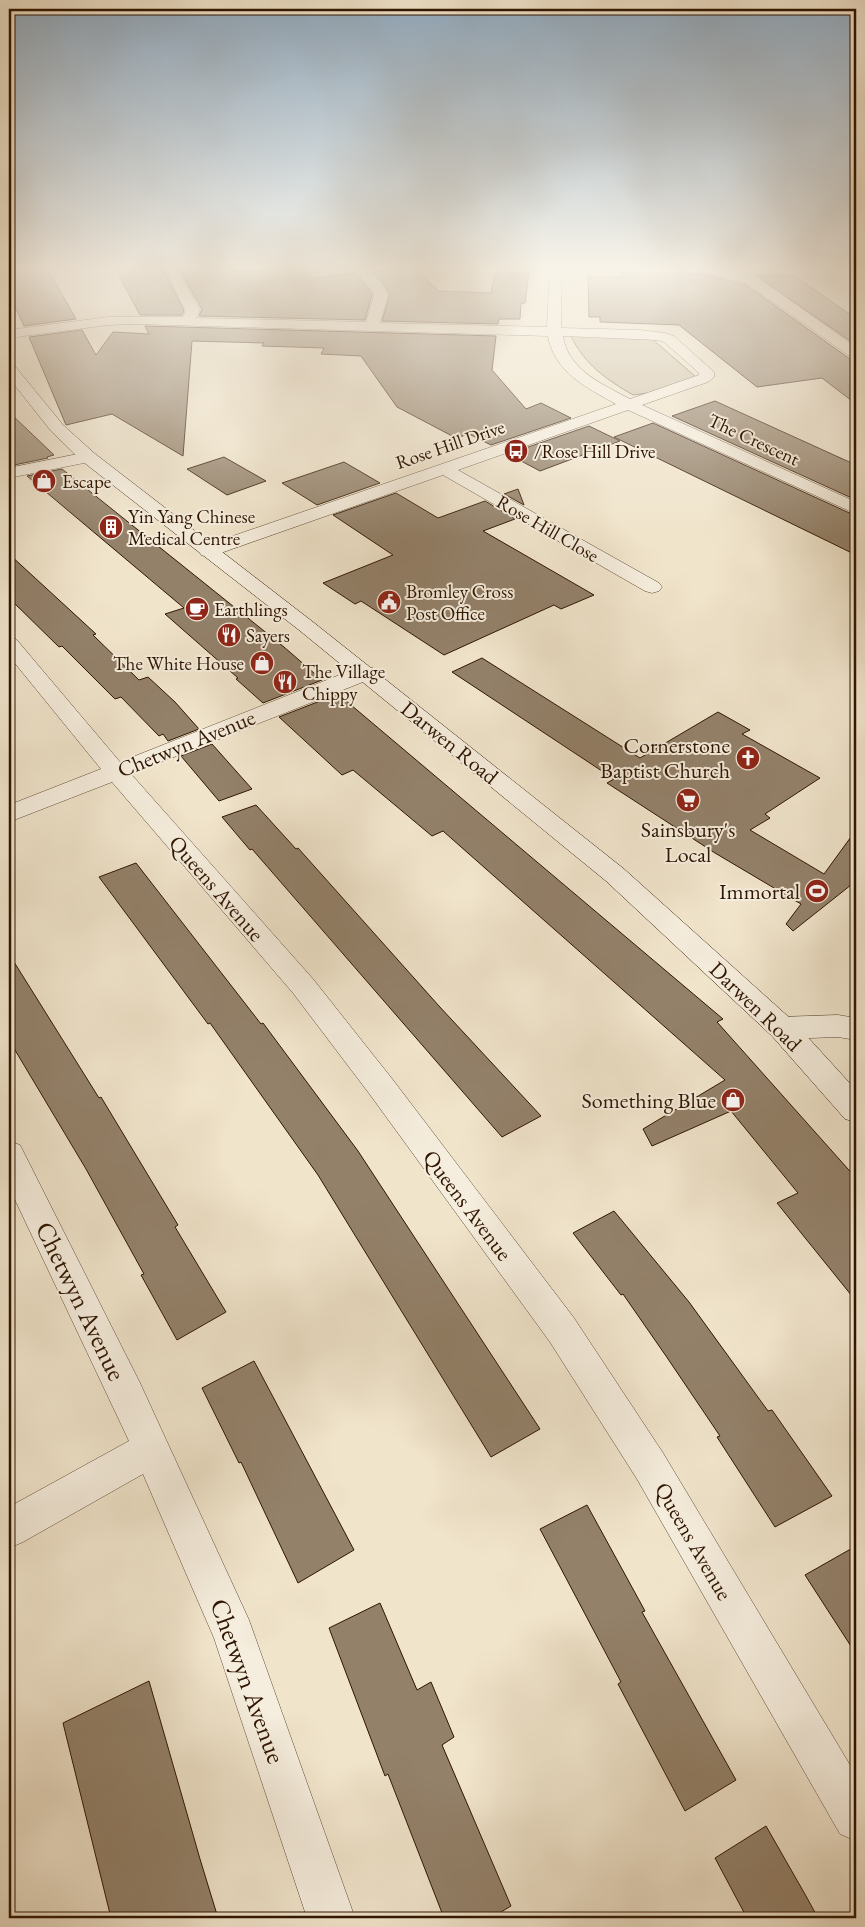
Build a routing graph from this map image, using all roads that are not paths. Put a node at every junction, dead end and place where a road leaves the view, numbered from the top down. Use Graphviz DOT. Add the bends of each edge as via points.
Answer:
graph roads {
  1 [pos="563,356"];
  2 [pos="689,356"];
  3 [pos="9,368"];
  4 [pos="629,405"];
  5 [pos="88,457"];
  6 [pos="444,469"];
  7 [pos="9,473"];
  8 [pos="856,509"];
  9 [pos="208,552"];
  10 [pos="671,579"];
  11 [pos="652,587"];
  12 [pos="630,596"];
  13 [pos="9,643"];
  14 [pos="364,673"];
  15 [pos="115,771"];
  16 [pos="9,814"];
  17 [pos="782,1028"];
  18 [pos="856,1029"];
  19 [pos="856,1110"];
  20 [pos="9,1154"];
  21 [pos="151,1449"];
  22 [pos="9,1528"];
  23 [pos="856,1818"];
  24 [pos="331,1918"];
  1 -- 4 [label="street, The Crescent" via="574,370 594,385"];
  2 -- 4 [label="street, Rose Hill Drive" via="704,368 706,377"];
  3 -- 5 [label="street, Darwen Road" via="58,428"];
  4 -- 6 [label="street, Rose Hill Drive"];
  4 -- 8 [label="street, The Crescent"];
  5 -- 7 [label="street"];
  5 -- 9 [label="street, Darwen Road"];
  6 -- 9 [label="street, Rose Hill Drive"];
  6 -- 11 [label="street, Rose Hill Close"];
  9 -- 14 [label="street, Darwen Road"];
  10 -- 11 [label="street"];
  11 -- 12 [label="street"];
  13 -- 15 [label="street, Queens Avenue"];
  14 -- 15 [label="street, Chetwyn Avenue"];
  14 -- 17 [label="street, Darwen Road" via="615,875"];
  15 -- 16 [label="street, Chetwyn Avenue"];
  15 -- 23 [label="street, Queens Avenue" via="303,986 562,1330 650,1466"];
  17 -- 18 [label="street" via="838,1026"];
  17 -- 19 [label="street, Darwen Road"];
  20 -- 21 [label="street, Chetwyn Avenue"];
  21 -- 22 [label="street"];
  21 -- 24 [label="street, Chetwyn Avenue" via="234,1634"];
}
